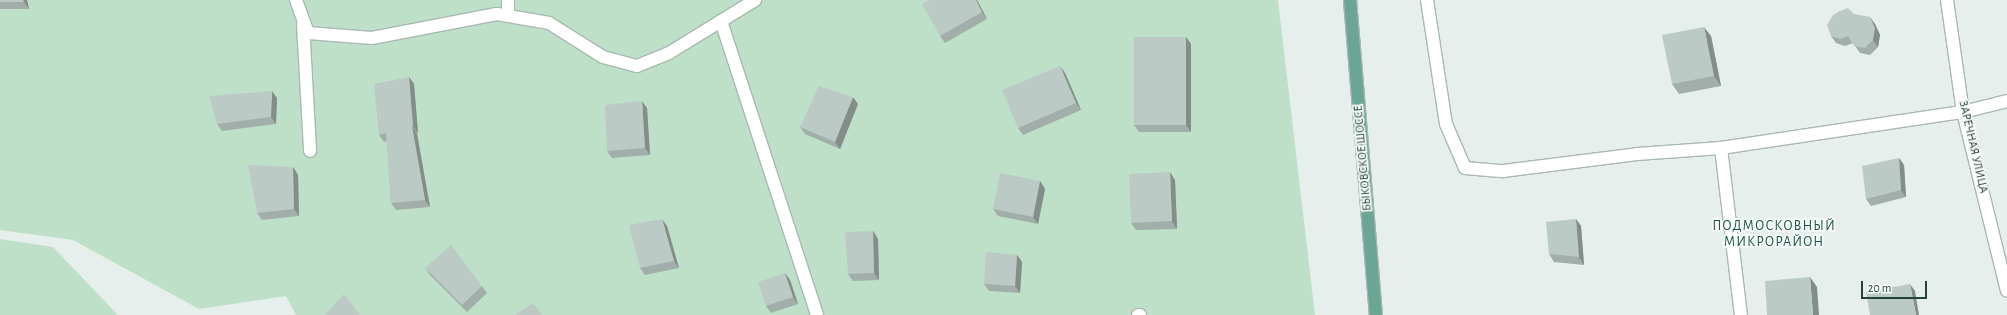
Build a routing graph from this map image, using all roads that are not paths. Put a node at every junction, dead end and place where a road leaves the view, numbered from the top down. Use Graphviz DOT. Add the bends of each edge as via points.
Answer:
graph roads {
  1 [pos="296,0"];
  2 [pos="508,0"];
  3 [pos="755,0"];
  4 [pos="1350,0"];
  5 [pos="1427,0"];
  6 [pos="1947,0"];
  7 [pos="508,16"];
  8 [pos="302,17"];
  9 [pos="721,21"];
  10 [pos="2007,101"];
  11 [pos="1963,112"];
  12 [pos="1721,148"];
  13 [pos="310,151"];
  14 [pos="2007,291"];
  15 [pos="817,315"];
  16 [pos="1376,315"];
  17 [pos="1741,315"];
  1 -- 8 [label="street"];
  2 -- 7 [label="street"];
  3 -- 9 [label="street"];
  4 -- 16 [label="main road, БЫКОВСКОЕ ШОССЕ"];
  5 -- 12 [label="street" via="1446,124 1465,168 1502,171 1637,154"];
  6 -- 11 [label="street, ЗАРЕЧНАЯ УЛИЦА"];
  7 -- 8 [label="street" via="497,14 372,38 308,33"];
  7 -- 9 [label="street" via="549,23 603,57 637,66 669,53"];
  8 -- 13 [label="street"];
  9 -- 15 [label="street"];
  10 -- 11 [label="street"];
  11 -- 12 [label="street"];
  11 -- 14 [label="street, ЗАРЕЧНАЯ УЛИЦА"];
  12 -- 17 [label="street"];
}
